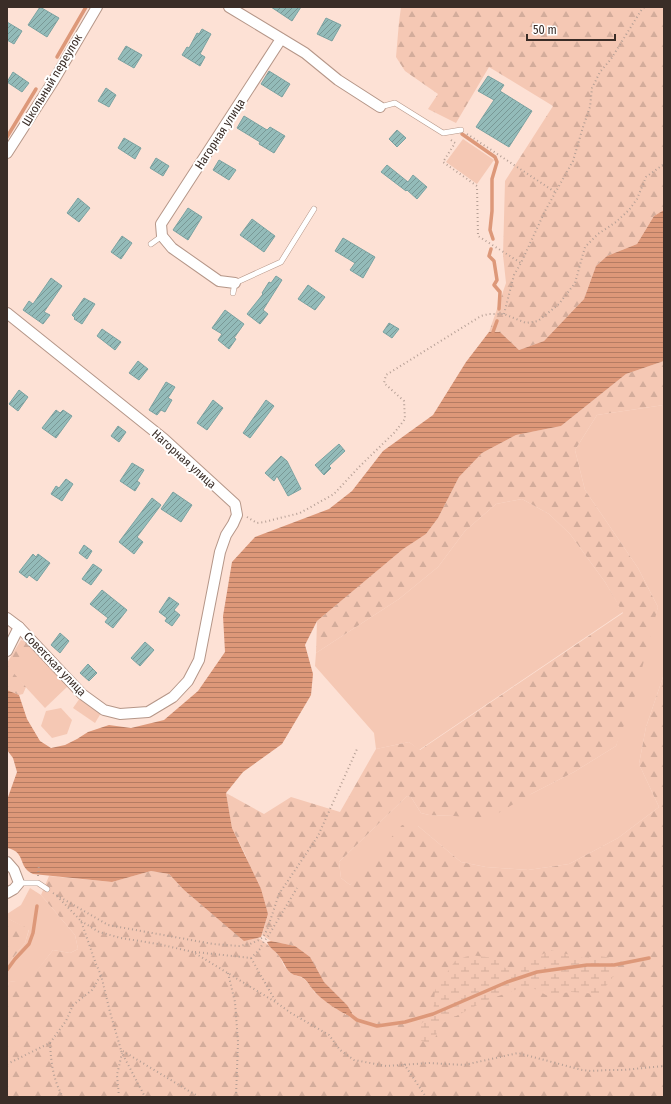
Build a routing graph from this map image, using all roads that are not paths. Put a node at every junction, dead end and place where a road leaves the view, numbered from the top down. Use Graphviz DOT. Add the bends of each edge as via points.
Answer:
graph roads {
  1 [pos="97,7"];
  2 [pos="230,7"];
  3 [pos="281,39"];
  4 [pos="380,107"];
  5 [pos="461,130"];
  6 [pos="7,153"];
  7 [pos="314,208"];
  8 [pos="162,236"];
  9 [pos="151,244"];
  10 [pos="234,288"];
  11 [pos="7,312"];
  12 [pos="7,618"];
  13 [pos="19,627"];
  14 [pos="7,651"];
  15 [pos="199,660"];
  16 [pos="7,862"];
  17 [pos="19,882"];
  18 [pos="47,889"];
  19 [pos="7,893"];
  1 -- 6 [label="street, Школьный переулок"];
  2 -- 3 [label="street"];
  3 -- 4 [label="street" via="305,53 338,80"];
  3 -- 8 [label="street, Нагорная улица" via="161,224"];
  4 -- 5 [label="lane" via="395,103 443,132"];
  7 -- 10 [label="lane" via="281,262"];
  8 -- 9 [label="lane"];
  8 -- 10 [label="street" via="172,248 219,281"];
  11 -- 15 [label="street, Нагорная улица" via="164,439 235,504 237,515 220,552"];
  12 -- 13 [label="street, Советская улица"];
  13 -- 14 [label="street"];
  13 -- 15 [label="street, Советская улица" via="82,694 104,710 120,714 148,712 173,696 188,681"];
  16 -- 17 [label="street"];
  17 -- 18 [label="lane" via="38,883"];
  17 -- 19 [label="street"];
}
